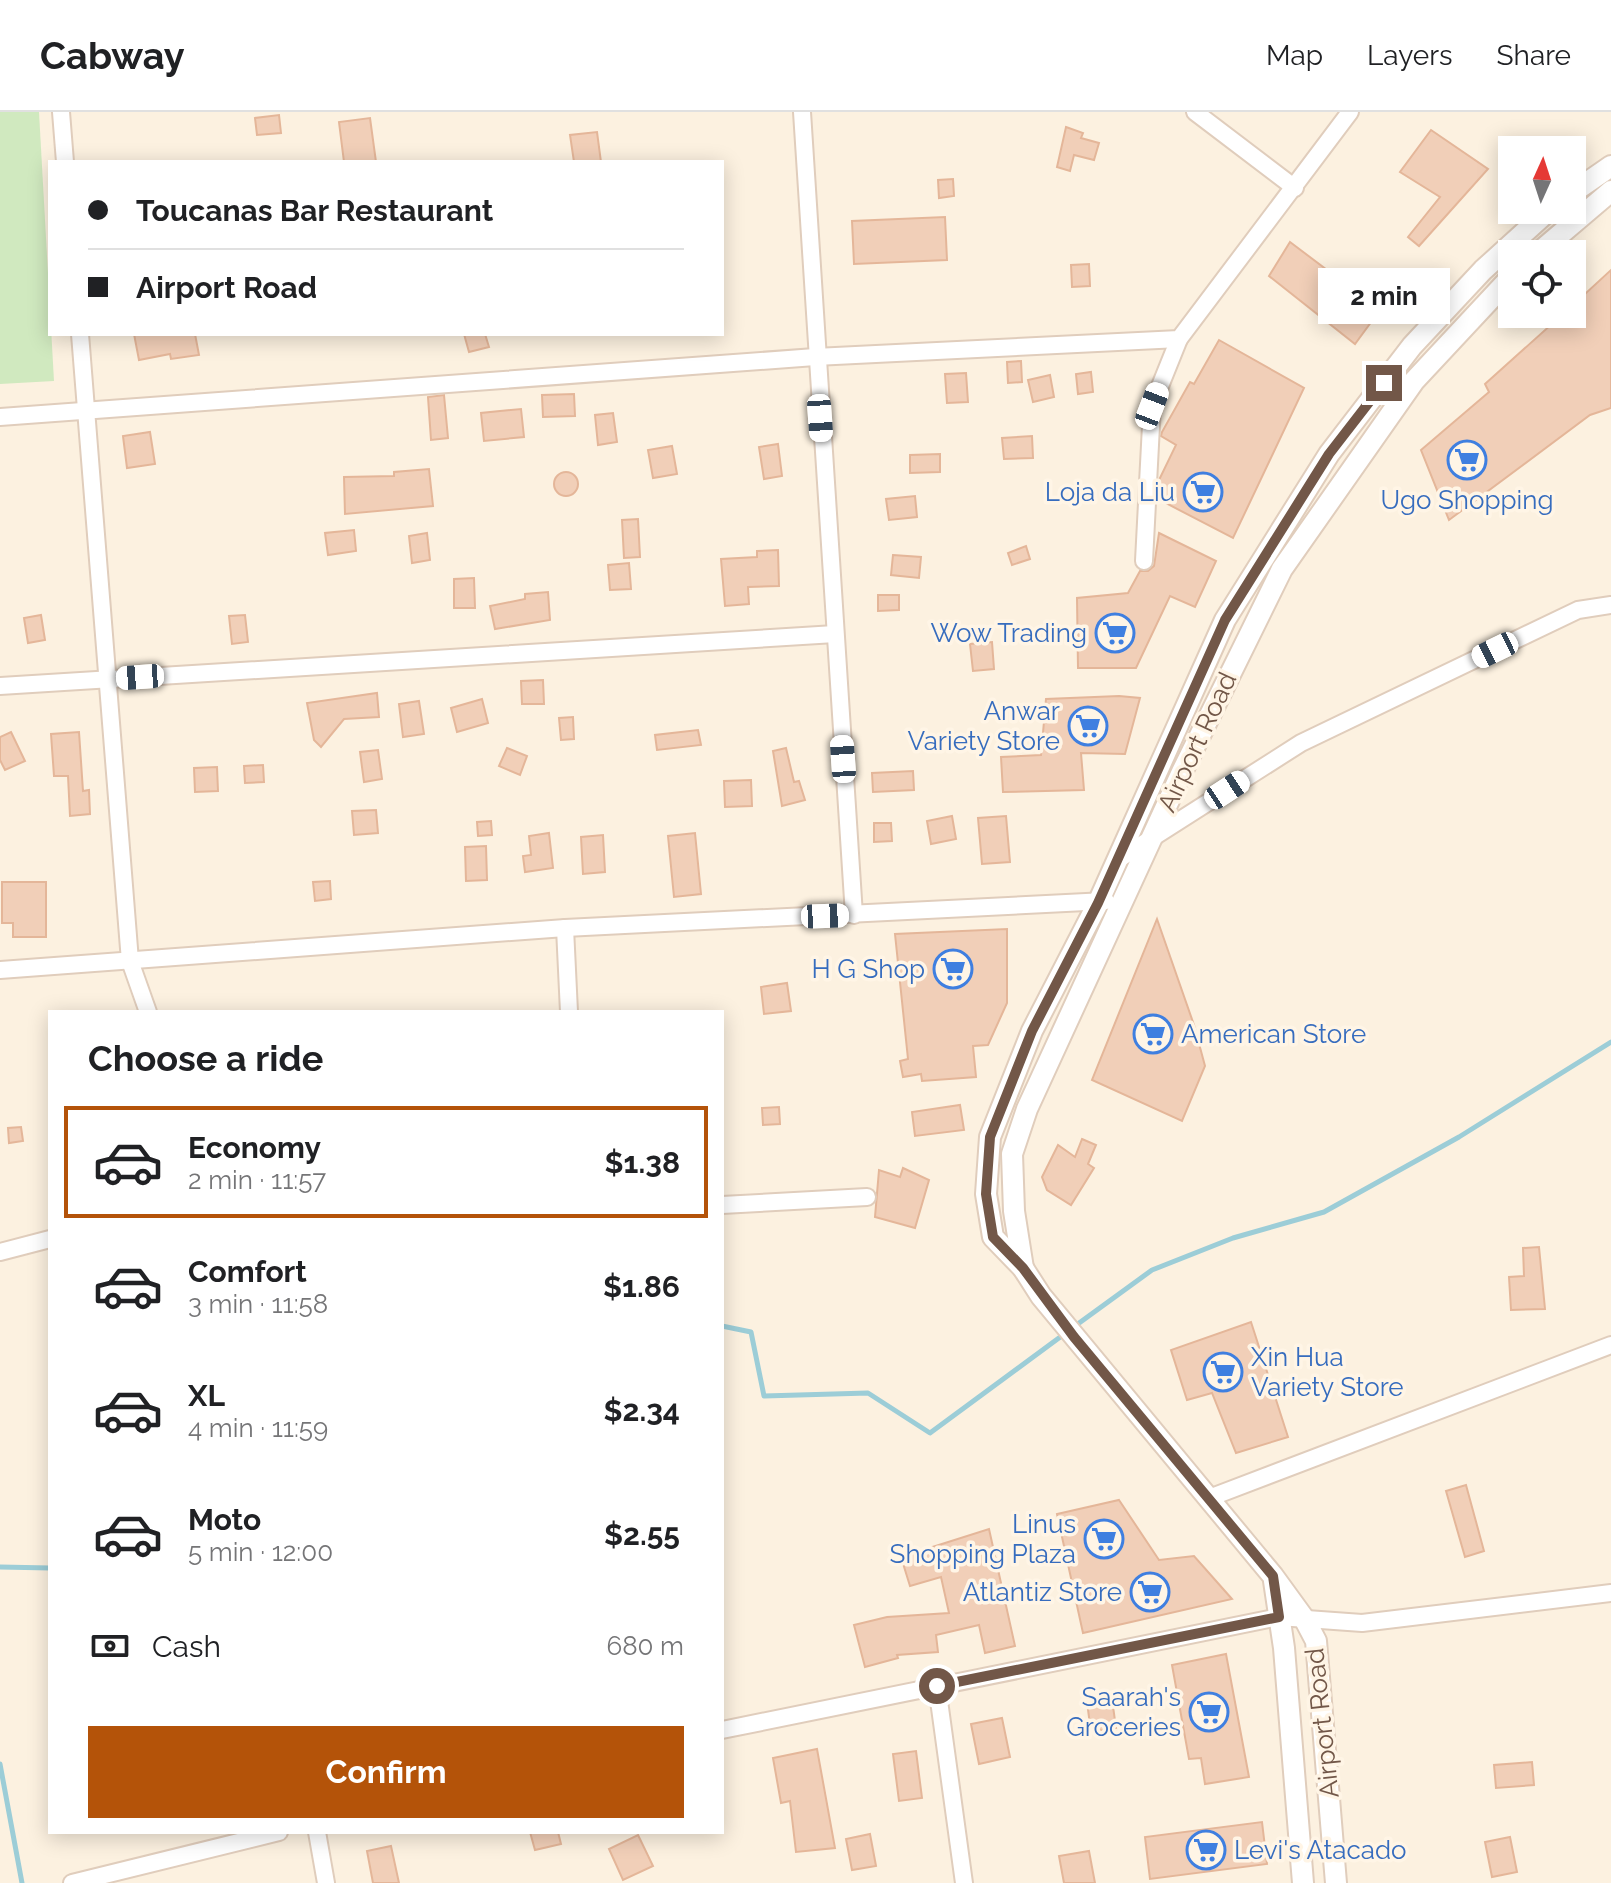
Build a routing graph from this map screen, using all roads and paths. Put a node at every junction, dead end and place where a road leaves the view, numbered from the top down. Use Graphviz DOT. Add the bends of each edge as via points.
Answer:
graph roads {
  1 [pos="61,112"];
  2 [pos="802,112"];
  3 [pos="1195,112"];
  4 [pos="1350,112"];
  5 [pos="65,160"];
  6 [pos="1611,166"];
  7 [pos="1586,183"];
  8 [pos="1295,188"];
  9 [pos="1611,191"];
  10 [pos="1534,224"];
  11 [pos="1553,240"];
  12 [pos="1498,291"];
  13 [pos="80,336"];
  14 [pos="1179,339"];
  15 [pos="815,357"];
  16 [pos="1402,359"];
  17 [pos="1421,373"];
  18 [pos="87,414"];
  19 [pos="0,417"];
  20 [pos="1144,561"];
  21 [pos="1611,605"];
  22 [pos="835,634"];
  23 [pos="109,679"];
  24 [pos="0,686"];
  25 [pos="1153,837"];
  26 [pos="1114,861"];
  27 [pos="1124,899"];
  28 [pos="1098,903"];
  29 [pos="854,915"];
  30 [pos="565,928"];
  31 [pos="130,961"];
  32 [pos="0,970"];
  33 [pos="147,1010"];
  34 [pos="569,1010"];
  35 [pos="867,1197"];
  36 [pos="724,1205"];
  37 [pos="48,1240"];
  38 [pos="0,1252"];
  39 [pos="1023,1268"];
  40 [pos="1611,1345"];
  41 [pos="1209,1498"];
  42 [pos="1273,1576"];
  43 [pos="1611,1593"];
  44 [pos="1279,1617"];
  45 [pos="1305,1620"];
  46 [pos="937,1686"];
  47 [pos="724,1730"];
  48 [pos="271,1834"];
  49 [pos="317,1834"];
  50 [pos="72,1883"];
  51 [pos="326,1883"];
  52 [pos="964,1883"];
  53 [pos="1303,1883"];
  54 [pos="1336,1883"];
  1 -- 5 [label="street"];
  2 -- 15 [label="street"];
  3 -- 8 [label="street"];
  4 -- 8 [label="street"];
  6 -- 7 [label="street"];
  8 -- 14 [label="street"];
  9 -- 11 [label="street"];
  10 -- 16 [label="street, Airport Road" via="1483,270"];
  12 -- 17 [label="street, Airport Road"];
  13 -- 18 [label="street"];
  14 -- 15 [label="street"];
  14 -- 20 [label="street" via="1152,406"];
  15 -- 18 [label="street"];
  15 -- 22 [label="street"];
  16 -- 17 [label="street"];
  16 -- 26 [label="street, Airport Road" via="1329,454 1225,620"];
  17 -- 25 [label="street, Airport Road" via="1282,569"];
  18 -- 19 [label="street"];
  18 -- 23 [label="street"];
  21 -- 25 [label="street" via="1578,610 1301,743"];
  22 -- 23 [label="street"];
  22 -- 29 [label="street"];
  23 -- 24 [label="street"];
  23 -- 31 [label="street"];
  25 -- 26 [label="street"];
  25 -- 27 [label="street, Airport Road"];
  26 -- 28 [label="street, Airport Road"];
  27 -- 28 [label="street"];
  27 -- 39 [label="street, Airport Road" via="1027,1109 1012,1154"];
  28 -- 29 [label="street"];
  28 -- 39 [label="street, Airport Road" via="1032,1031 990,1137 986,1194 993,1237"];
  29 -- 30 [label="street"];
  30 -- 31 [label="street"];
  30 -- 34 [label="street"];
  31 -- 32 [label="street"];
  31 -- 33 [label="street"];
  35 -- 36 [label="street"];
  37 -- 38 [label="street"];
  39 -- 41 [label="street, Airport Road"];
  40 -- 41 [label="street"];
  41 -- 42 [label="street, Airport Road"];
  42 -- 44 [label="street, Airport Road"];
  42 -- 45 [label="street, Airport Road"];
  43 -- 45 [label="street" via="1362,1623"];
  44 -- 45 [label="street"];
  44 -- 46 [label="street"];
  44 -- 53 [label="street, Airport Road"];
  45 -- 54 [label="street, Airport Road" via="1316,1641"];
  46 -- 47 [label="street"];
  46 -- 52 [label="street"];
  48 -- 50 [label="street"];
  49 -- 51 [label="street"];
}
